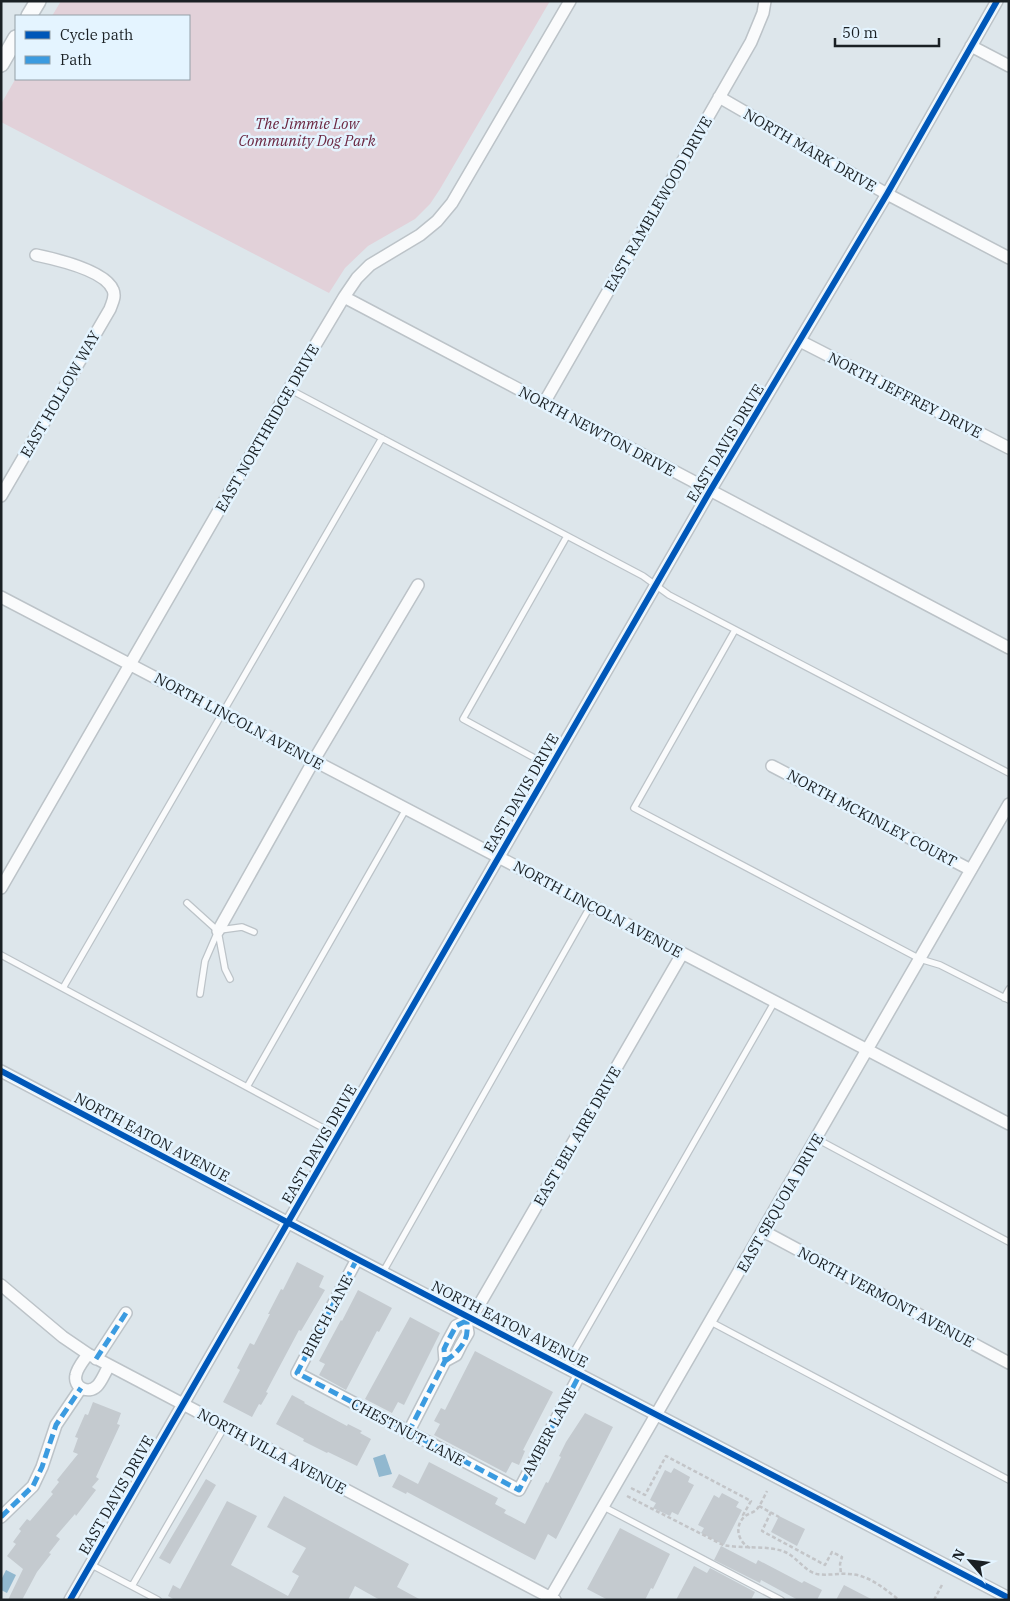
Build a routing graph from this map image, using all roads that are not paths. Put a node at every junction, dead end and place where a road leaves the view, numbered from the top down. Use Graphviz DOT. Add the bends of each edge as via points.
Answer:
graph roads {
  1 [pos="38,1"];
  2 [pos="570,1"];
  3 [pos="765,1"];
  4 [pos="997,1"];
  5 [pos="30,15"];
  6 [pos="15,40"];
  7 [pos="971,46"];
  8 [pos="1,64"];
  9 [pos="1009,66"];
  10 [pos="719,97"];
  11 [pos="887,194"];
  12 [pos="36,255"];
  13 [pos="1009,258"];
  14 [pos="344,297"];
  15 [pos="800,341"];
  16 [pos="289,389"];
  17 [pos="544,403"];
  18 [pos="382,438"];
  19 [pos="1009,448"];
  20 [pos="1,470"];
  21 [pos="12,476"];
  22 [pos="710,491"];
  23 [pos="1,496"];
  24 [pos="567,536"];
  25 [pos="418,585"];
  26 [pos="656,586"];
  27 [pos="1,597"];
  28 [pos="735,630"];
  29 [pos="1009,648"];
  30 [pos="130,664"];
  31 [pos="222,712"];
  32 [pos="314,760"];
  33 [pos="772,766"];
  34 [pos="551,767"];
  35 [pos="1009,773"];
  36 [pos="1009,804"];
  37 [pos="407,808"];
  38 [pos="499,856"];
  39 [pos="971,870"];
  40 [pos="1,888"];
  41 [pos="187,904"];
  42 [pos="591,905"];
  43 [pos="218,931"];
  44 [pos="254,932"];
  45 [pos="682,954"];
  46 [pos="1,955"];
  47 [pos="920,959"];
  48 [pos="230,980"];
  49 [pos="63,988"];
  50 [pos="1009,990"];
  51 [pos="200,994"];
  52 [pos="1006,999"];
  53 [pos="775,1001"];
  54 [pos="867,1050"];
  55 [pos="1,1071"];
  56 [pos="247,1087"];
  57 [pos="1009,1124"];
  58 [pos="338,1136"];
  59 [pos="816,1139"];
  60 [pos="287,1222"];
  61 [pos="763,1231"];
  62 [pos="1009,1242"];
  63 [pos="357,1259"];
  64 [pos="384,1272"];
  65 [pos="1,1284"];
  66 [pos="126,1313"];
  67 [pos="469,1319"];
  68 [pos="711,1322"];
  69 [pos="92,1357"];
  70 [pos="1009,1363"];
  71 [pos="109,1366"];
  72 [pos="565,1367"];
  73 [pos="297,1373"];
  74 [pos="580,1374"];
  75 [pos="81,1388"];
  76 [pos="183,1404"];
  77 [pos="657,1415"];
  78 [pos="224,1426"];
  79 [pos="408,1433"];
  80 [pos="1009,1480"];
  81 [pos="519,1490"];
  82 [pos="604,1507"];
  83 [pos="1,1517"];
  84 [pos="90,1564"];
  85 [pos="132,1586"];
  86 [pos="1009,1598"];
  87 [pos="552,1599"];
  88 [pos="70,1600"];
  89 [pos="158,1600"];
  90 [pos="781,1600"];
  1 -- 5 [label="street"];
  2 -- 14 [label="street, EAST NORTHRIDGE DRIVE" via="452,203 420,235 370,266"];
  3 -- 10 [label="street, EAST RAMBLEWOOD DRIVE" via="751,42"];
  4 -- 7 [label="street, EAST DAVIS DRIVE"];
  6 -- 8 [label="street"];
  7 -- 9 [label="street"];
  7 -- 11 [label="street, EAST DAVIS DRIVE"];
  10 -- 11 [label="street, NORTH MARK DRIVE"];
  10 -- 17 [label="street, EAST RAMBLEWOOD DRIVE"];
  11 -- 13 [label="street, NORTH MARK DRIVE"];
  11 -- 15 [label="street, EAST DAVIS DRIVE"];
  12 -- 21 [label="street, EAST HOLLOW WAY" via="86,270 109,284 114,299"];
  14 -- 16 [label="street, EAST NORTHRIDGE DRIVE"];
  14 -- 17 [label="street, NORTH NEWTON DRIVE"];
  15 -- 19 [label="street, NORTH JEFFREY DRIVE"];
  15 -- 22 [label="street, EAST DAVIS DRIVE"];
  16 -- 18 [label="lane"];
  16 -- 30 [label="street, EAST NORTHRIDGE DRIVE"];
  17 -- 22 [label="street, NORTH NEWTON DRIVE"];
  18 -- 24 [label="lane"];
  18 -- 31 [label="lane"];
  20 -- 21 [label="street"];
  21 -- 23 [label="street, EAST HOLLOW WAY"];
  22 -- 26 [label="street, EAST DAVIS DRIVE"];
  22 -- 29 [label="street, NORTH NEWTON DRIVE"];
  24 -- 26 [label="lane"];
  24 -- 34 [label="lane" via="463,719"];
  25 -- 32 [label="street"];
  26 -- 28 [label="lane"];
  26 -- 34 [label="street, EAST DAVIS DRIVE"];
  27 -- 30 [label="street, NORTH LINCOLN AVENUE"];
  28 -- 35 [label="lane"];
  28 -- 47 [label="lane" via="634,808"];
  30 -- 31 [label="street, NORTH LINCOLN AVENUE"];
  30 -- 40 [label="street, EAST NORTHRIDGE DRIVE"];
  31 -- 32 [label="street, NORTH LINCOLN AVENUE"];
  31 -- 49 [label="lane"];
  32 -- 37 [label="street, NORTH LINCOLN AVENUE"];
  32 -- 43 [label="street"];
  33 -- 39 [label="street, NORTH MCKINLEY COURT"];
  34 -- 38 [label="street, EAST DAVIS DRIVE"];
  36 -- 39 [label="street, EAST SEQUOIA DRIVE"];
  37 -- 38 [label="street, NORTH LINCOLN AVENUE"];
  37 -- 56 [label="lane"];
  38 -- 42 [label="street, NORTH LINCOLN AVENUE"];
  38 -- 58 [label="street, EAST DAVIS DRIVE"];
  39 -- 47 [label="street, EAST SEQUOIA DRIVE"];
  41 -- 43 [label="lane"];
  42 -- 45 [label="street, NORTH LINCOLN AVENUE"];
  42 -- 64 [label="lane"];
  43 -- 44 [label="lane" via="242,927"];
  43 -- 48 [label="lane"];
  43 -- 51 [label="lane" via="205,961"];
  45 -- 53 [label="street, NORTH LINCOLN AVENUE"];
  45 -- 67 [label="street, EAST BEL AIRE DRIVE"];
  46 -- 49 [label="lane"];
  47 -- 52 [label="lane" via="940,965"];
  47 -- 54 [label="street, EAST SEQUOIA DRIVE"];
  49 -- 56 [label="lane"];
  50 -- 52 [label="lane"];
  53 -- 54 [label="street, NORTH LINCOLN AVENUE"];
  53 -- 72 [label="lane"];
  54 -- 57 [label="street, NORTH LINCOLN AVENUE"];
  54 -- 59 [label="street, EAST SEQUOIA DRIVE"];
  55 -- 60 [label="street, NORTH EATON AVENUE"];
  56 -- 58 [label="lane"];
  58 -- 60 [label="street, EAST DAVIS DRIVE"];
  59 -- 61 [label="street, EAST SEQUOIA DRIVE"];
  59 -- 62 [label="lane"];
  60 -- 63 [label="street, NORTH EATON AVENUE"];
  60 -- 76 [label="street, EAST DAVIS DRIVE"];
  61 -- 68 [label="street, EAST SEQUOIA DRIVE"];
  61 -- 70 [label="street, NORTH VERMONT AVENUE"];
  63 -- 64 [label="street, NORTH EATON AVENUE"];
  63 -- 73 [label="street, BIRCH LANE"];
  64 -- 67 [label="street, NORTH EATON AVENUE"];
  65 -- 69 [label="street, NORTH VILLA AVENUE" via="63,1337"];
  66 -- 69 [label="street"];
  67 -- 72 [label="street, NORTH EATON AVENUE"];
  67 -- 79 [label="street, EAST BEL AIRE DRIVE" via="468,1333 456,1355 445,1361"];
  68 -- 77 [label="street, EAST SEQUOIA DRIVE"];
  68 -- 80 [label="lane"];
  69 -- 71 [label="street, NORTH VILLA AVENUE"];
  69 -- 75 [label="street" via="76,1376"];
  71 -- 75 [label="street" via="96,1387"];
  71 -- 76 [label="street, NORTH VILLA AVENUE"];
  72 -- 74 [label="street, NORTH EATON AVENUE"];
  73 -- 79 [label="street, CHESTNUT LANE"];
  74 -- 77 [label="street, NORTH EATON AVENUE"];
  74 -- 81 [label="street, AMBER LANE"];
  75 -- 83 [label="street" via="56,1425 33,1486"];
  76 -- 78 [label="street, NORTH VILLA AVENUE"];
  76 -- 84 [label="street, EAST DAVIS DRIVE"];
  77 -- 82 [label="street, EAST SEQUOIA DRIVE"];
  77 -- 86 [label="street, NORTH EATON AVENUE"];
  78 -- 85 [label="lane"];
  78 -- 87 [label="street, NORTH VILLA AVENUE"];
  79 -- 81 [label="street, CHESTNUT LANE"];
  82 -- 87 [label="street, EAST SEQUOIA DRIVE"];
  82 -- 90 [label="lane"];
  84 -- 85 [label="lane"];
  84 -- 88 [label="street, EAST DAVIS DRIVE"];
  85 -- 89 [label="lane"];
}
